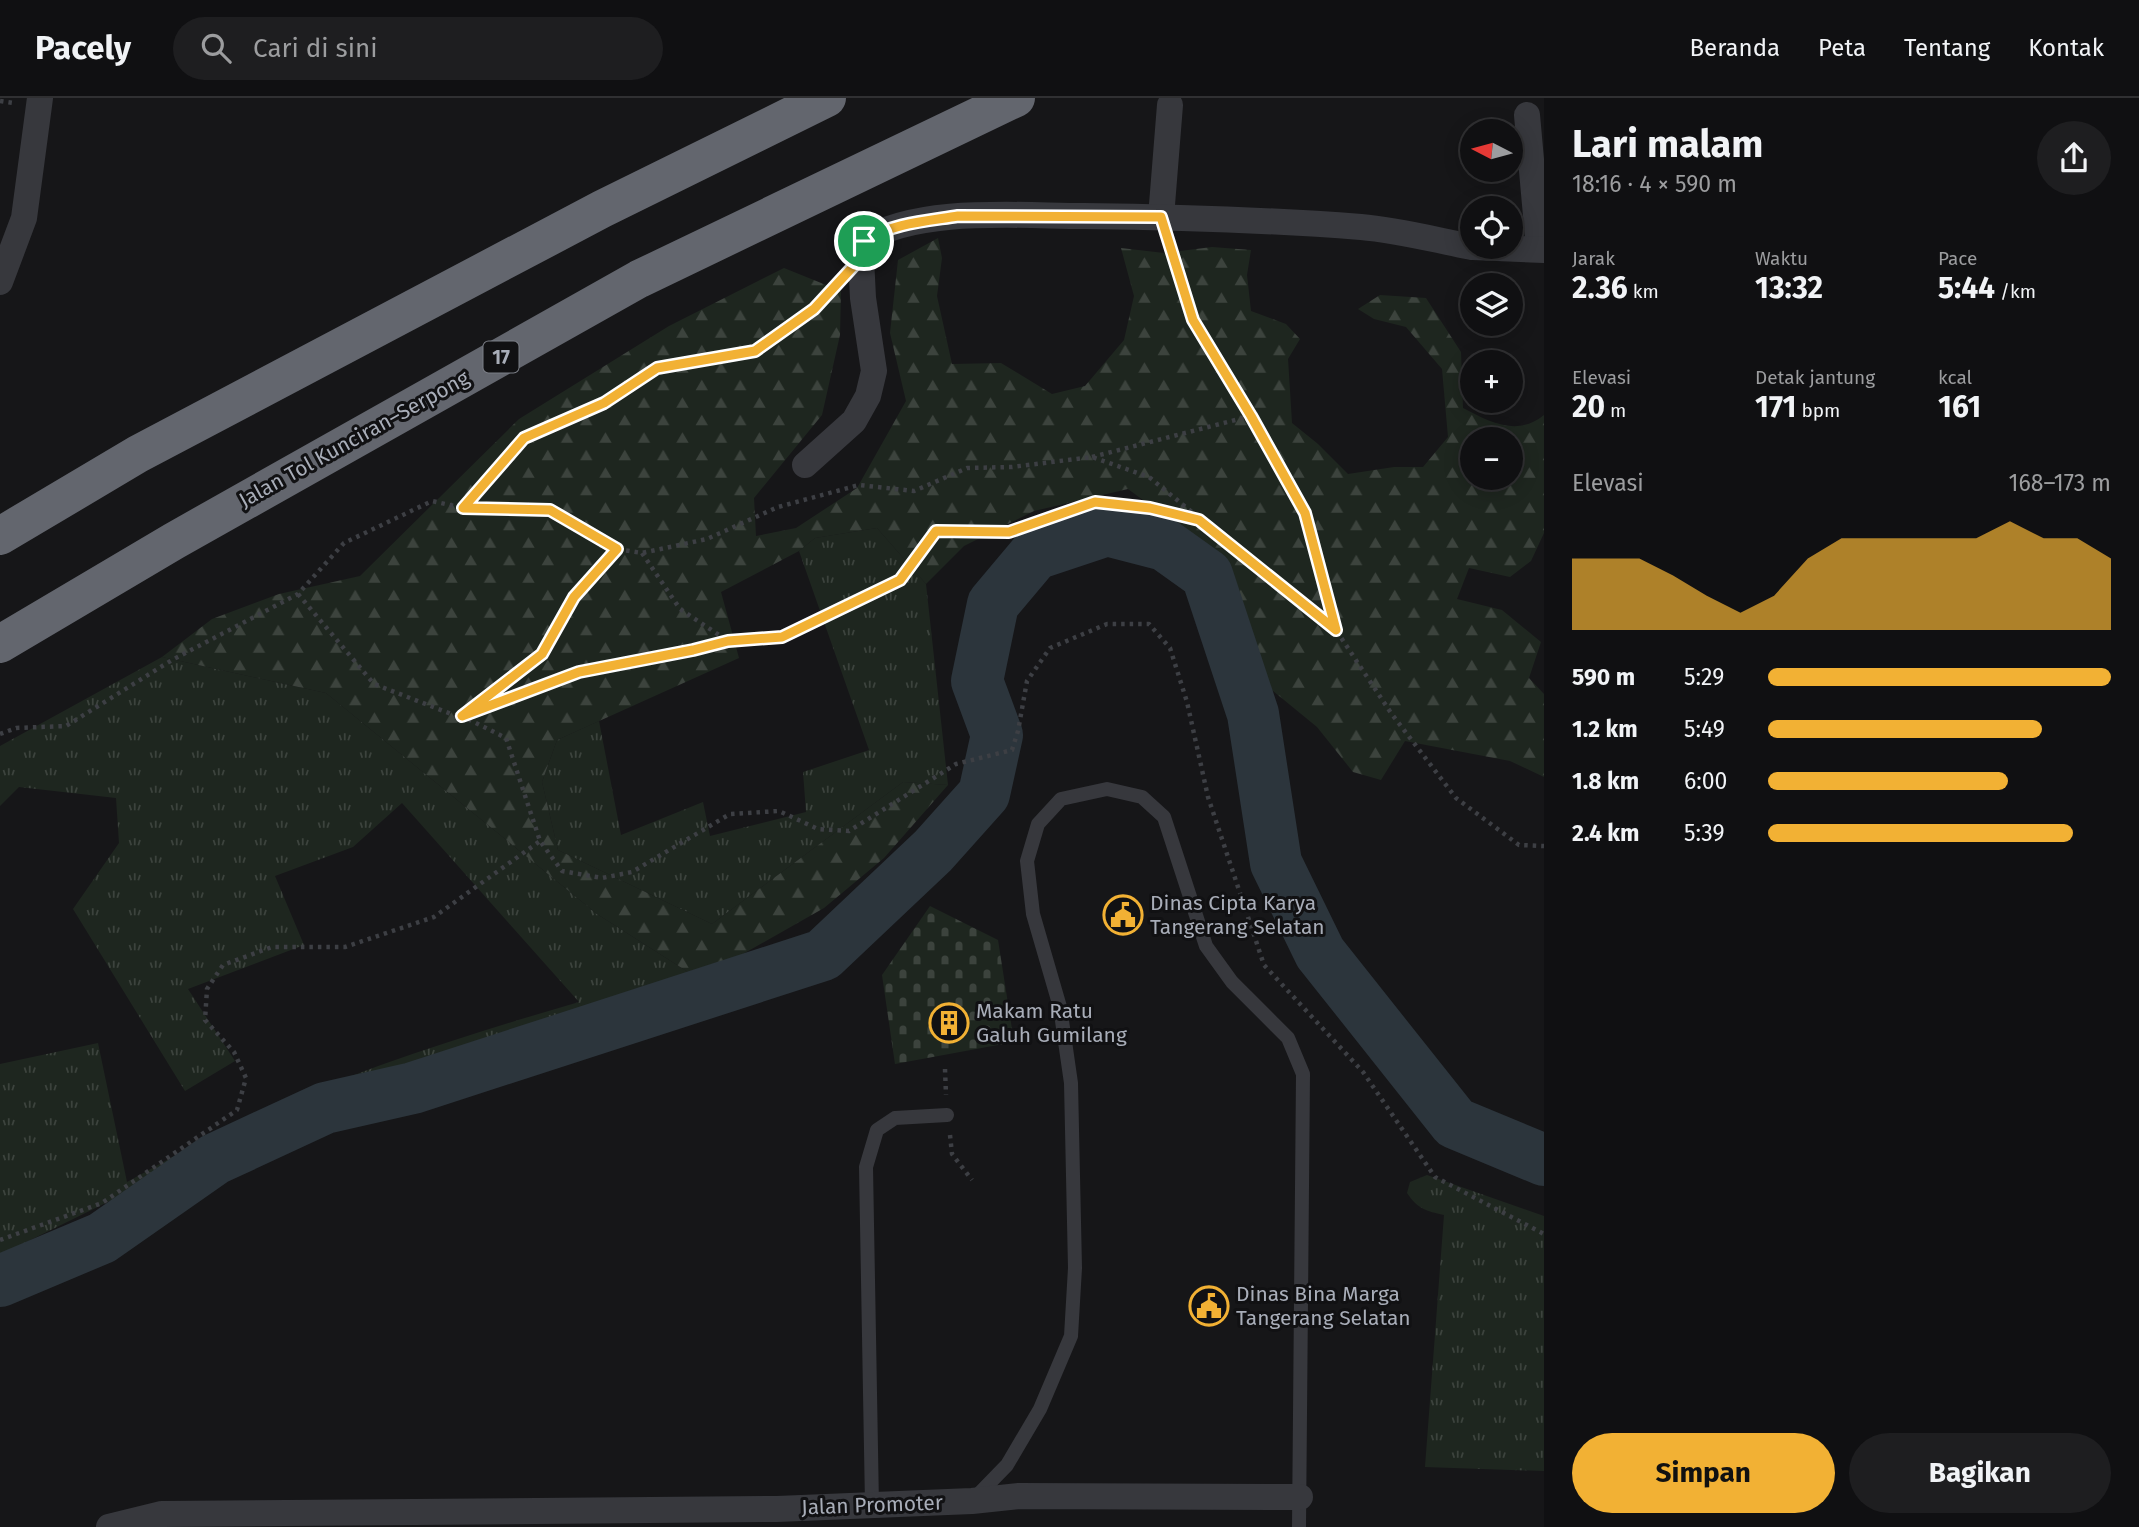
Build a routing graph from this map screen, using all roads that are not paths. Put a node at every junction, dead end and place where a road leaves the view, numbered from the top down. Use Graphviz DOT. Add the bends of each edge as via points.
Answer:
graph roads {
  1 [pos="40,98"];
  2 [pos="827,98"];
  3 [pos="1016,98"];
  4 [pos="1170,105"];
  5 [pos="1527,115"];
  6 [pos="1161,217"];
  7 [pos="1460,245"];
  8 [pos="1523,249"];
  9 [pos="1542,250"];
  10 [pos="0,282"];
  11 [pos="806,465"];
  12 [pos="0,537"];
  13 [pos="0,644"];
  14 [pos="947,1115"];
  15 [pos="1300,1497"];
  16 [pos="972,1501"];
  17 [pos="872,1505"];
  18 [pos="109,1527"];
  19 [pos="1300,1527"];
  1 -- 10 [label="street" via="24,218"];
  2 -- 12 [label="highway" via="602,209 138,454"];
  3 -- 13 [label="highway, Jalan Tol Kunciran–Serpong / 17" via="639,279"];
  4 -- 6 [label="street"];
  5 -- 9 [label="street"];
  6 -- 7 [label="street" via="1364,228"];
  6 -- 11 [label="street" via="958,216 905,224 864,241 863,298 874,371 868,397 854,421"];
  8 -- 9 [label="street"];
  14 -- 17 [label="lane" via="895,1118 877,1130 866,1167"];
  15 -- 16 [label="street, Jalan Promoter" via="1019,1496"];
  15 -- 16 [label="lane" via="1303,1074 1288,1038 1232,982 1206,946 1164,817 1142,797 1107,789 1061,799 1038,824 1027,861 1033,914 1059,1007 1071,1083 1072,1336 1040,1409 1007,1465"];
  15 -- 19 [label="lane"];
  16 -- 17 [label="street, Jalan Promoter"];
  17 -- 18 [label="street, Jalan Promoter" via="162,1514"];
}
